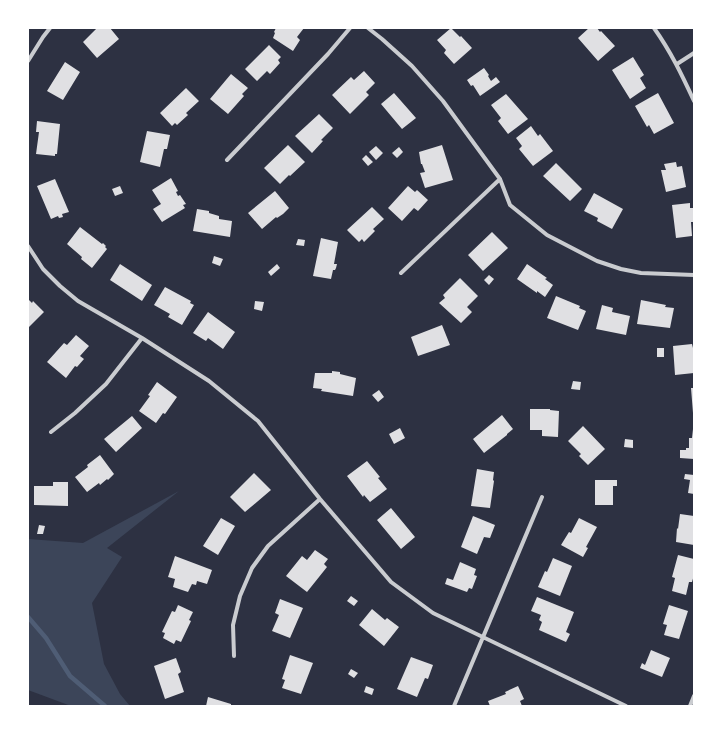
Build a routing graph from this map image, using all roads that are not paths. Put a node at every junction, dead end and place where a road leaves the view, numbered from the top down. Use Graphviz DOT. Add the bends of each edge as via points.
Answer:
graph roads {
  1 [pos="50,28"];
  2 [pos="350,28"];
  3 [pos="368,28"];
  4 [pos="654,28"];
  5 [pos="694,54"];
  6 [pos="28,61"];
  7 [pos="677,64"];
  8 [pos="694,101"];
  9 [pos="227,160"];
  10 [pos="500,179"];
  11 [pos="28,246"];
  12 [pos="401,274"];
  13 [pos="694,275"];
  14 [pos="142,338"];
  15 [pos="51,432"];
  16 [pos="542,498"];
  17 [pos="320,499"];
  18 [pos="482,638"];
  19 [pos="234,656"];
  20 [pos="694,696"];
  21 [pos="454,706"];
  22 [pos="626,706"];
  23 [pos="690,706"];
  1 -- 6 [label="street"];
  2 -- 9 [label="street"];
  3 -- 10 [label="street" via="412,66 444,101"];
  4 -- 7 [label="street"];
  5 -- 7 [label="street"];
  7 -- 8 [label="street"];
  10 -- 12 [label="street"];
  10 -- 13 [label="street" via="510,205 547,235 597,261 641,273"];
  11 -- 14 [label="street" via="44,269 78,301"];
  14 -- 15 [label="street" via="106,384"];
  14 -- 17 [label="street" via="209,381 258,421"];
  16 -- 18 [label="street"];
  17 -- 18 [label="street" via="391,582 433,613"];
  17 -- 19 [label="street" via="268,546 252,568 240,596 233,625"];
  18 -- 21 [label="street"];
  18 -- 22 [label="street"];
  20 -- 23 [label="street"];
}
